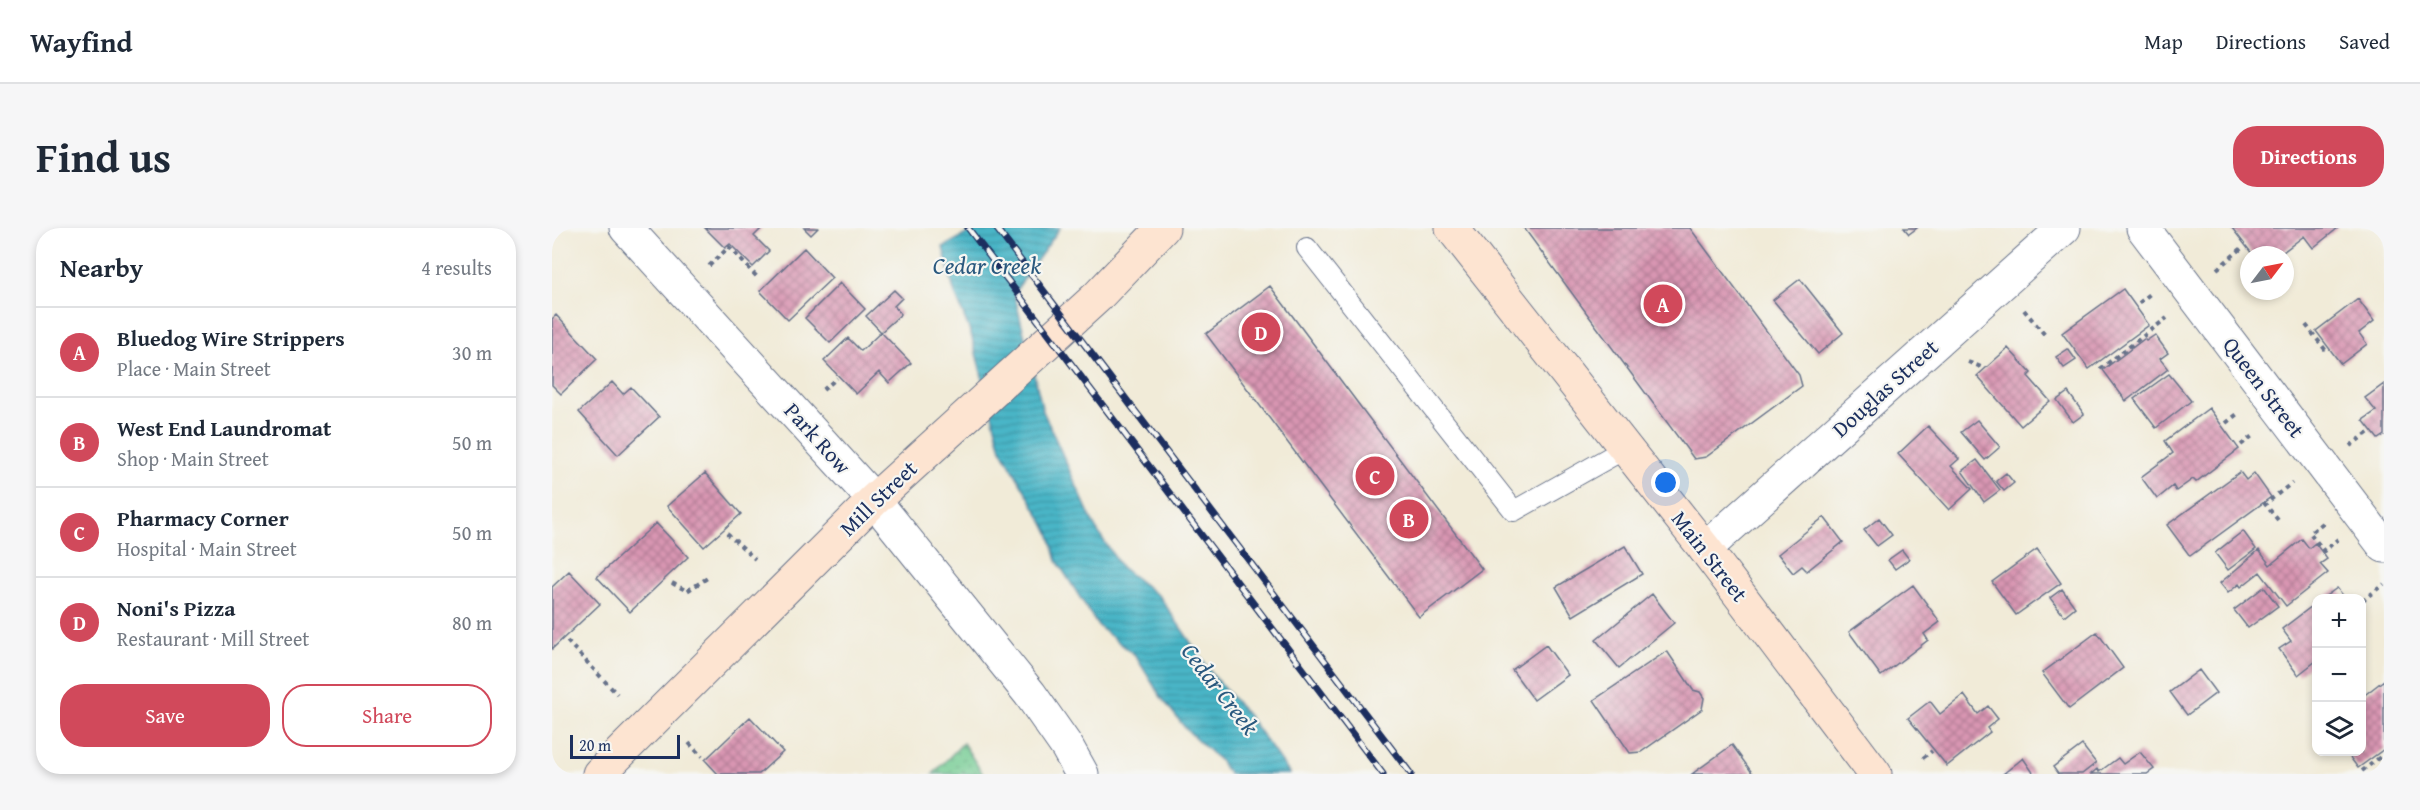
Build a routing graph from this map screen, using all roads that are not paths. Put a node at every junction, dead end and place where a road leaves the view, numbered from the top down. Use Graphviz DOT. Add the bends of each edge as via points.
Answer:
graph roads {
  1 [pos="626,228"];
  2 [pos="1163,228"];
  3 [pos="1452,228"];
  4 [pos="2064,228"];
  5 [pos="2143,228"];
  6 [pos="1307,248"];
  7 [pos="1626,448"];
  8 [pos="874,500"];
  9 [pos="2384,546"];
  10 [pos="1705,549"];
  11 [pos="599,774"];
  12 [pos="1082,774"];
  13 [pos="1875,774"];
  1 -- 8 [label="street, Park Row"];
  2 -- 8 [label="main road, Mill Street" via="1097,297"];
  3 -- 7 [label="main road, Main Street"];
  4 -- 10 [label="street, Douglas Street"];
  5 -- 9 [label="street, Queen Street"];
  6 -- 7 [label="lane" via="1514,511"];
  7 -- 10 [label="main road, Main Street"];
  8 -- 11 [label="main road, Mill Street"];
  8 -- 12 [label="street, Park Row" via="1030,694"];
  10 -- 13 [label="main road, Main Street"];
}
